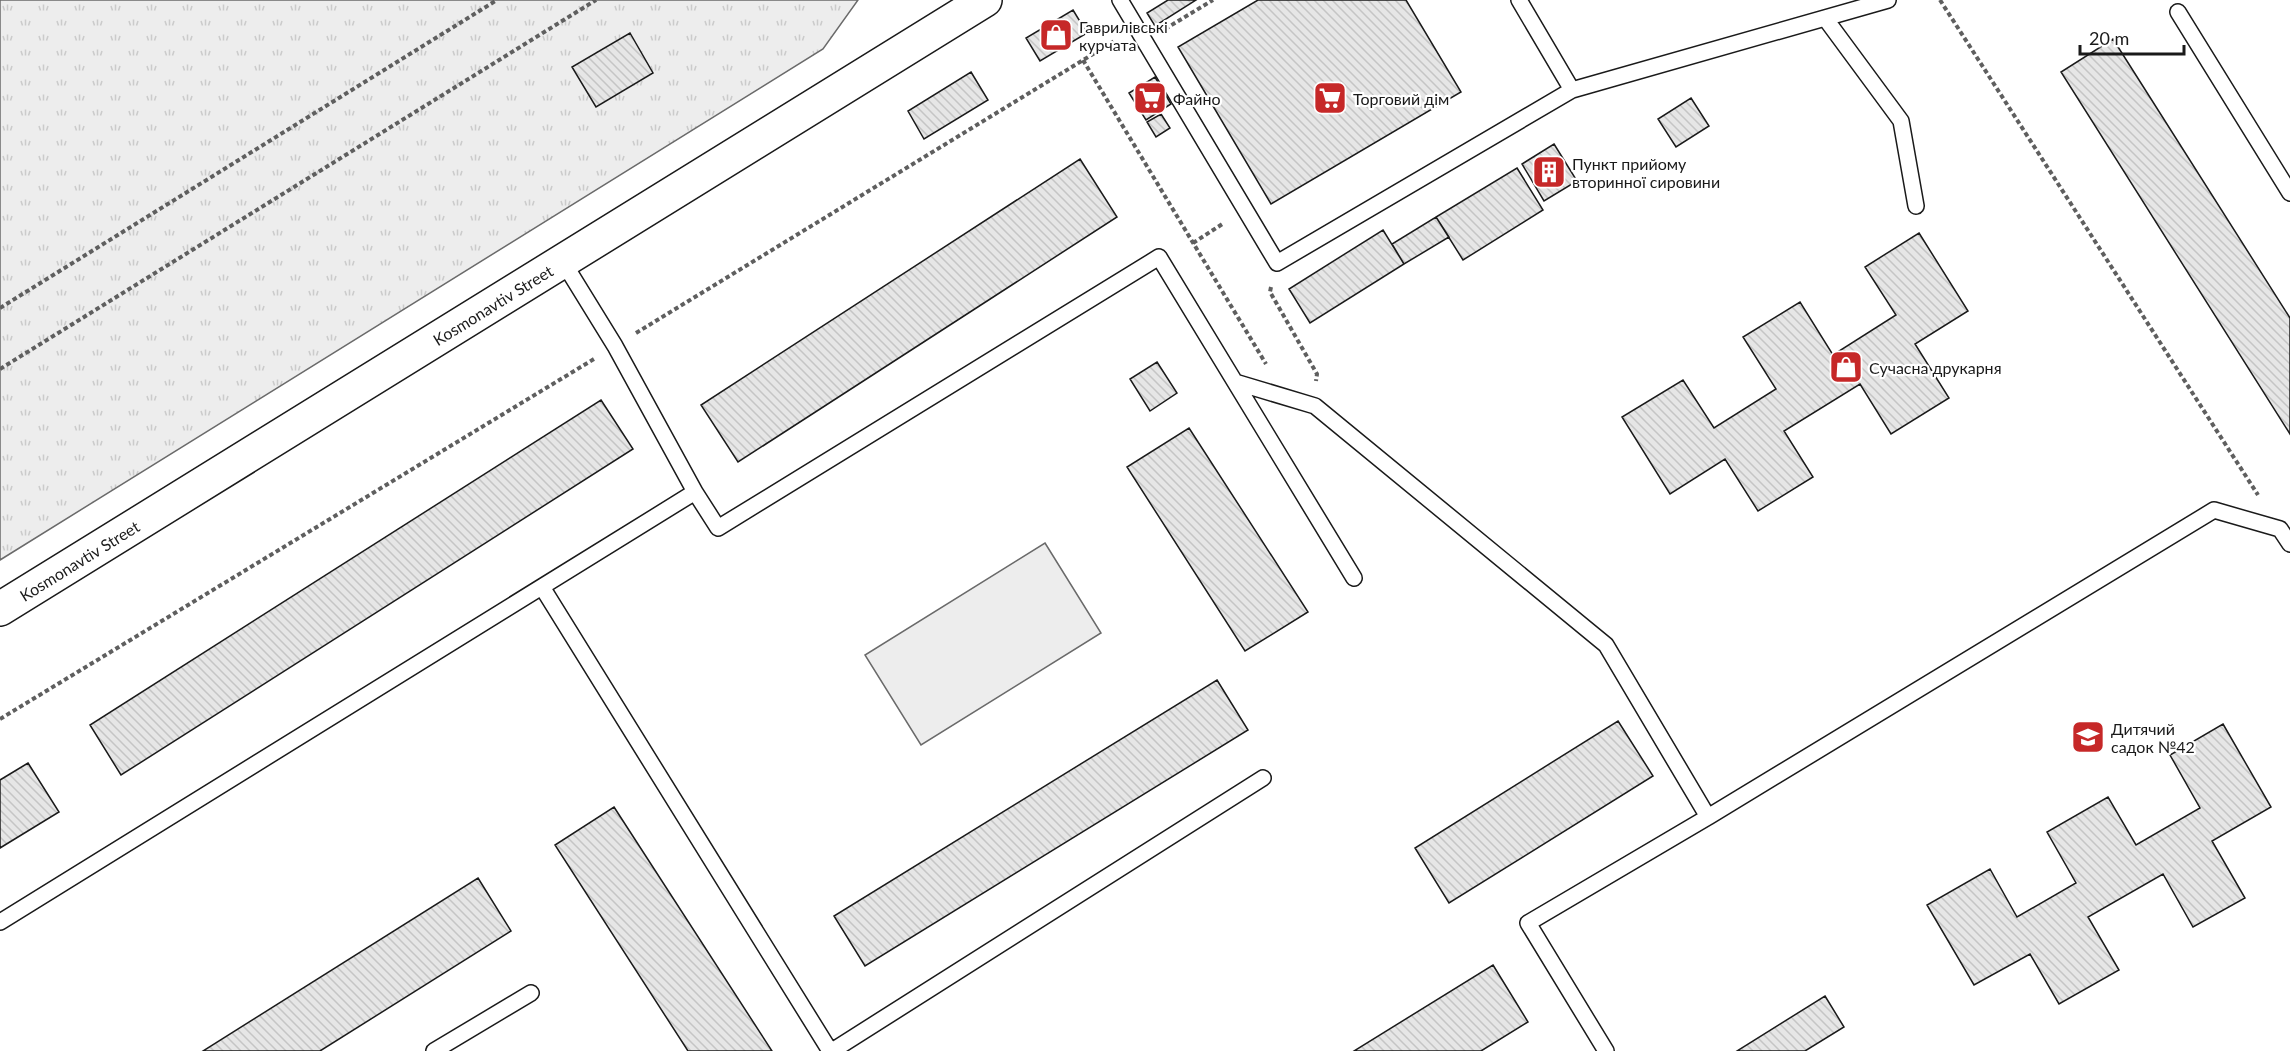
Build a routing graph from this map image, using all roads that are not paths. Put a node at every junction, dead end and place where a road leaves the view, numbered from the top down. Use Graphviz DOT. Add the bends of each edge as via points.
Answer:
graph roads {
  1 [pos="985,0"];
  2 [pos="1120,0"];
  3 [pos="1519,0"];
  4 [pos="1888,0"];
  5 [pos="2178,12"];
  6 [pos="1825,18"];
  7 [pos="1572,90"];
  8 [pos="2290,193"];
  9 [pos="1916,206"];
  10 [pos="562,260"];
  11 [pos="1235,382"];
  12 [pos="695,492"];
  13 [pos="2290,544"];
  14 [pos="1354,578"];
  15 [pos="542,587"];
  16 [pos="0,609"];
  17 [pos="1263,778"];
  18 [pos="1708,817"];
  19 [pos="0,922"];
  20 [pos="531,993"];
  21 [pos="434,1051"];
  22 [pos="831,1051"];
  23 [pos="1606,1051"];
  1 -- 10 [label="street, Kosmonavtiv Street"];
  2 -- 7 [label="lane" via="1276,263"];
  3 -- 7 [label="lane"];
  4 -- 6 [label="lane"];
  5 -- 8 [label="lane"];
  6 -- 7 [label="lane"];
  6 -- 9 [label="lane" via="1901,121"];
  10 -- 12 [label="lane" via="615,346"];
  10 -- 16 [label="street, Kosmonavtiv Street"];
  11 -- 12 [label="lane" via="1159,257 718,528"];
  11 -- 14 [label="lane"];
  11 -- 18 [label="lane" via="1315,406 1606,645"];
  12 -- 15 [label="lane"];
  13 -- 18 [label="lane" via="2280,529 2214,510"];
  15 -- 19 [label="lane"];
  15 -- 22 [label="lane"];
  17 -- 22 [label="lane"];
  18 -- 23 [label="lane" via="1528,922"];
  20 -- 21 [label="lane"];
}
